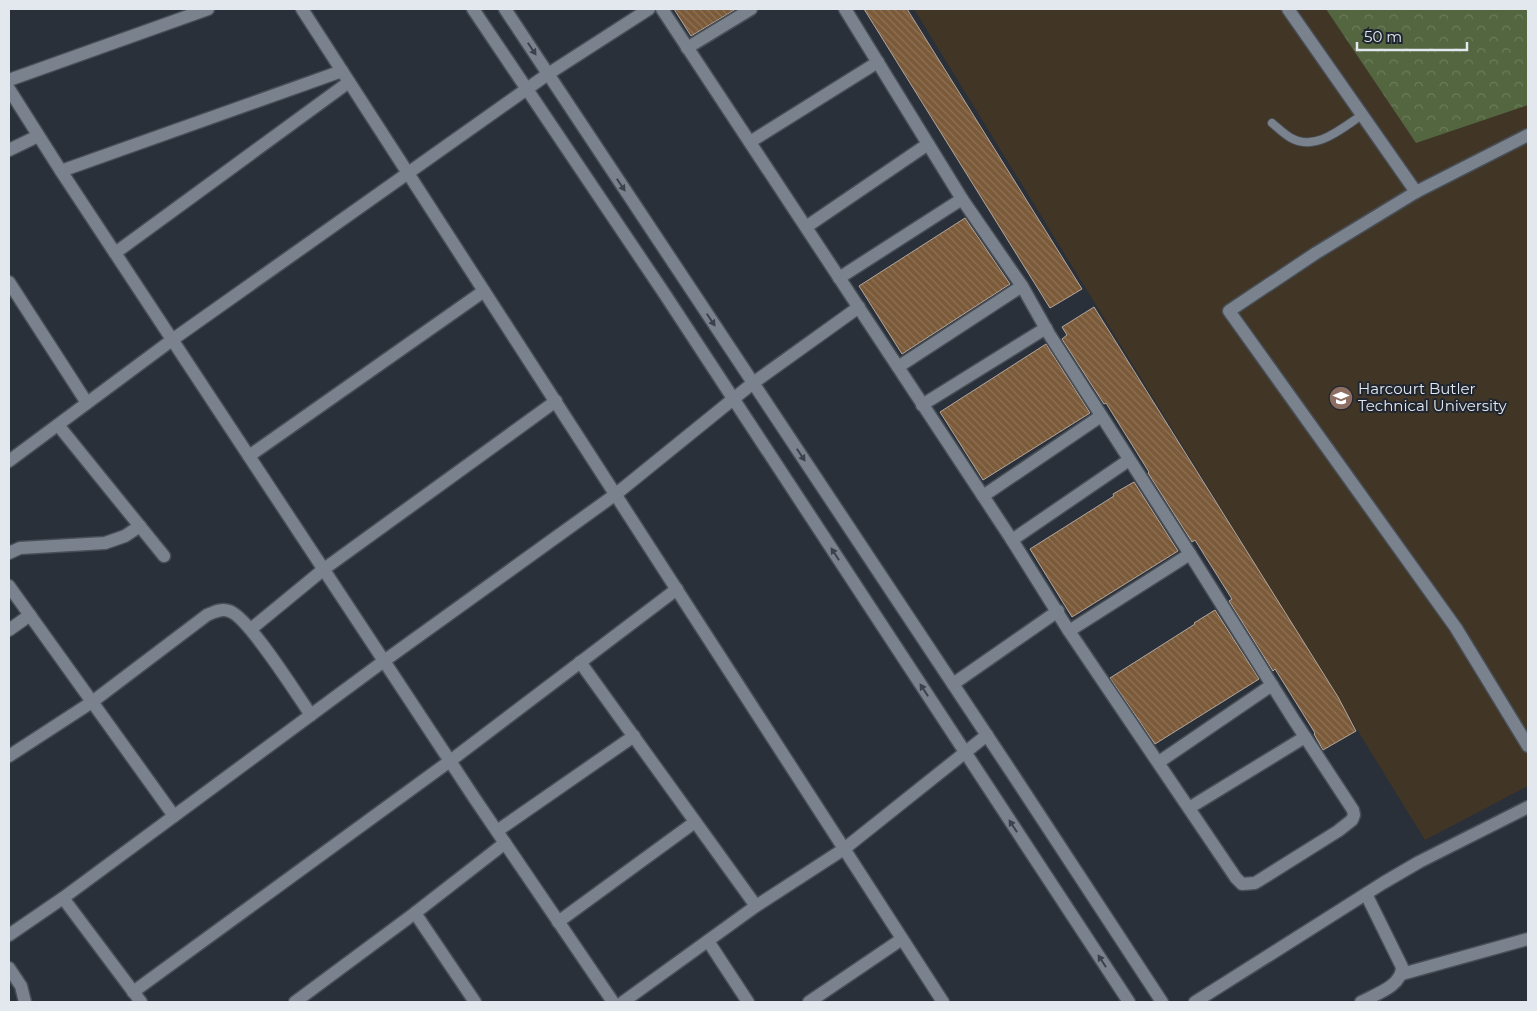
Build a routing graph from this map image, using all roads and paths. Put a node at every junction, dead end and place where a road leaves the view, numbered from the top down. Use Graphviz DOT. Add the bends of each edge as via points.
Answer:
graph roads {
  1 [pos="208,9"];
  2 [pos="302,9"];
  3 [pos="473,9"];
  4 [pos="504,9"];
  5 [pos="649,9"];
  6 [pos="662,9"];
  7 [pos="750,9"];
  8 [pos="845,9"];
  9 [pos="1288,9"];
  10 [pos="687,48"];
  11 [pos="878,62"];
  12 [pos="548,74"];
  13 [pos="346,76"];
  14 [pos="9,80"];
  15 [pos="9,89"];
  16 [pos="527,89"];
  17 [pos="1362,115"];
  18 [pos="1272,123"];
  19 [pos="1528,135"];
  20 [pos="38,136"];
  21 [pos="750,142"];
  22 [pos="928,144"];
  23 [pos="9,150"];
  24 [pos="61,171"];
  25 [pos="408,173"];
  26 [pos="1416,192"];
  27 [pos="962,199"];
  28 [pos="806,227"];
  29 [pos="115,253"];
  30 [pos="839,278"];
  31 [pos="9,283"];
  32 [pos="1022,286"];
  33 [pos="484,291"];
  34 [pos="859,307"];
  35 [pos="1046,328"];
  36 [pos="172,340"];
  37 [pos="898,367"];
  38 [pos="753,383"];
  39 [pos="734,400"];
  40 [pos="556,401"];
  41 [pos="87,403"];
  42 [pos="922,405"];
  43 [pos="1101,416"];
  44 [pos="58,425"];
  45 [pos="249,456"];
  46 [pos="10,457"];
  47 [pos="1129,460"];
  48 [pos="616,494"];
  49 [pos="983,496"];
  50 [pos="140,526"];
  51 [pos="1012,540"];
  52 [pos="9,553"];
  53 [pos="1190,554"];
  54 [pos="164,556"];
  55 [pos="324,569"];
  56 [pos="9,586"];
  57 [pos="677,589"];
  58 [pos="1058,612"];
  59 [pos="30,615"];
  60 [pos="251,629"];
  61 [pos="9,630"];
  62 [pos="1069,631"];
  63 [pos="384,661"];
  64 [pos="580,662"];
  65 [pos="953,684"];
  66 [pos="1272,685"];
  67 [pos="92,702"];
  68 [pos="311,715"];
  69 [pos="987,735"];
  70 [pos="634,736"];
  71 [pos="1305,737"];
  72 [pos="1528,746"];
  73 [pos="965,752"];
  74 [pos="9,756"];
  75 [pos="450,761"];
  76 [pos="1159,762"];
  77 [pos="1528,807"];
  78 [pos="1189,808"];
  79 [pos="174,816"];
  80 [pos="695,822"];
  81 [pos="497,831"];
  82 [pos="505,842"];
  83 [pos="844,849"];
  84 [pos="1366,894"];
  85 [pos="63,898"];
  86 [pos="756,906"];
  87 [pos="415,913"];
  88 [pos="558,922"];
  89 [pos="9,935"];
  90 [pos="902,939"];
  91 [pos="1528,939"];
  92 [pos="708,941"];
  93 [pos="9,968"];
  94 [pos="1402,974"];
  95 [pos="137,997"];
  96 [pos="25,1002"];
  97 [pos="295,1002"];
  98 [pos="475,1002"];
  99 [pos="613,1002"];
  100 [pos="623,1002"];
  101 [pos="748,1002"];
  102 [pos="809,1002"];
  103 [pos="943,1002"];
  104 [pos="1129,1002"];
  105 [pos="1162,1002"];
  106 [pos="1195,1002"];
  107 [pos="1361,1002"];
  1 -- 14 [label="street"];
  2 -- 13 [label="street"];
  3 -- 16 [label="street"];
  4 -- 12 [label="street, one-way"];
  5 -- 12 [label="street"];
  6 -- 10 [label="street"];
  7 -- 10 [label="street"];
  8 -- 11 [label="street"];
  9 -- 17 [label="street"];
  10 -- 21 [label="street"];
  11 -- 21 [label="street"];
  11 -- 22 [label="street"];
  12 -- 16 [label="street"];
  12 -- 38 [label="street, one-way"];
  13 -- 24 [label="street"];
  13 -- 25 [label="street"];
  13 -- 29 [label="street"];
  15 -- 20 [label="street"];
  16 -- 25 [label="street"];
  16 -- 39 [label="street"];
  17 -- 18 [label="lane" via="1328,138 1313,142 1292,139"];
  17 -- 26 [label="street"];
  19 -- 26 [label="street"];
  20 -- 23 [label="street"];
  20 -- 24 [label="street"];
  21 -- 28 [label="street"];
  22 -- 27 [label="street"];
  22 -- 28 [label="street"];
  24 -- 29 [label="street"];
  25 -- 33 [label="street"];
  25 -- 36 [label="street"];
  26 -- 72 [label="street" via="1229,311 1456,628"];
  27 -- 30 [label="street"];
  27 -- 32 [label="street"];
  28 -- 30 [label="street"];
  29 -- 36 [label="street"];
  30 -- 34 [label="street"];
  31 -- 41 [label="street"];
  32 -- 35 [label="street"];
  32 -- 37 [label="street"];
  33 -- 40 [label="street"];
  33 -- 45 [label="street"];
  34 -- 37 [label="street"];
  34 -- 38 [label="street"];
  35 -- 42 [label="street"];
  35 -- 43 [label="street"];
  36 -- 41 [label="street"];
  36 -- 45 [label="street"];
  37 -- 42 [label="street"];
  38 -- 39 [label="street"];
  38 -- 65 [label="street, one-way"];
  39 -- 48 [label="street"];
  73 -- 39 [label="street, one-way"];
  40 -- 48 [label="street"];
  40 -- 55 [label="street"];
  41 -- 44 [label="street"];
  42 -- 49 [label="street"];
  43 -- 47 [label="street"];
  43 -- 49 [label="street"];
  44 -- 46 [label="street"];
  44 -- 50 [label="street"];
  45 -- 55 [label="street"];
  47 -- 51 [label="street"];
  47 -- 53 [label="street"];
  48 -- 57 [label="street"];
  48 -- 63 [label="street"];
  49 -- 51 [label="street"];
  50 -- 52 [label="street" via="105,543 20,548"];
  50 -- 54 [label="street"];
  51 -- 58 [label="street"];
  53 -- 62 [label="street"];
  53 -- 66 [label="street"];
  55 -- 60 [label="street"];
  55 -- 63 [label="street"];
  56 -- 59 [label="street"];
  57 -- 64 [label="street"];
  57 -- 83 [label="street"];
  58 -- 62 [label="street"];
  58 -- 65 [label="street"];
  59 -- 61 [label="street"];
  59 -- 67 [label="street"];
  60 -- 67 [label="street" via="229,611 215,611"];
  60 -- 68 [label="street"];
  62 -- 76 [label="street"];
  63 -- 68 [label="street"];
  63 -- 75 [label="street"];
  64 -- 70 [label="street"];
  64 -- 75 [label="street"];
  65 -- 69 [label="street"];
  66 -- 71 [label="street"];
  66 -- 76 [label="street"];
  67 -- 74 [label="street"];
  67 -- 79 [label="street"];
  68 -- 79 [label="street"];
  69 -- 73 [label="street"];
  69 -- 105 [label="street"];
  70 -- 80 [label="street"];
  70 -- 81 [label="street"];
  71 -- 78 [label="street"];
  71 -- 78 [label="street" via="1348,800 1354,815 1338,831 1255,883 1242,884 1236,878"];
  73 -- 83 [label="street"];
  104 -- 73 [label="street, one-way"];
  75 -- 81 [label="street"];
  75 -- 95 [label="street"];
  76 -- 78 [label="street"];
  77 -- 84 [label="street" via="1419,862"];
  79 -- 85 [label="street"];
  80 -- 86 [label="street"];
  80 -- 88 [label="street"];
  81 -- 82 [label="street"];
  82 -- 87 [label="street"];
  82 -- 88 [label="street"];
  83 -- 86 [label="street"];
  83 -- 90 [label="street"];
  84 -- 94 [label="street" via="1402,967"];
  84 -- 106 [label="street"];
  85 -- 89 [label="street"];
  85 -- 95 [label="street"];
  86 -- 92 [label="street"];
  87 -- 97 [label="street"];
  87 -- 98 [label="street"];
  88 -- 99 [label="street"];
  90 -- 102 [label="street"];
  90 -- 103 [label="street"];
  91 -- 94 [label="street"];
  92 -- 100 [label="street"];
  92 -- 101 [label="street"];
  93 -- 96 [label="street" via="21,986"];
  94 -- 107 [label="street" via="1394,984"];
}
